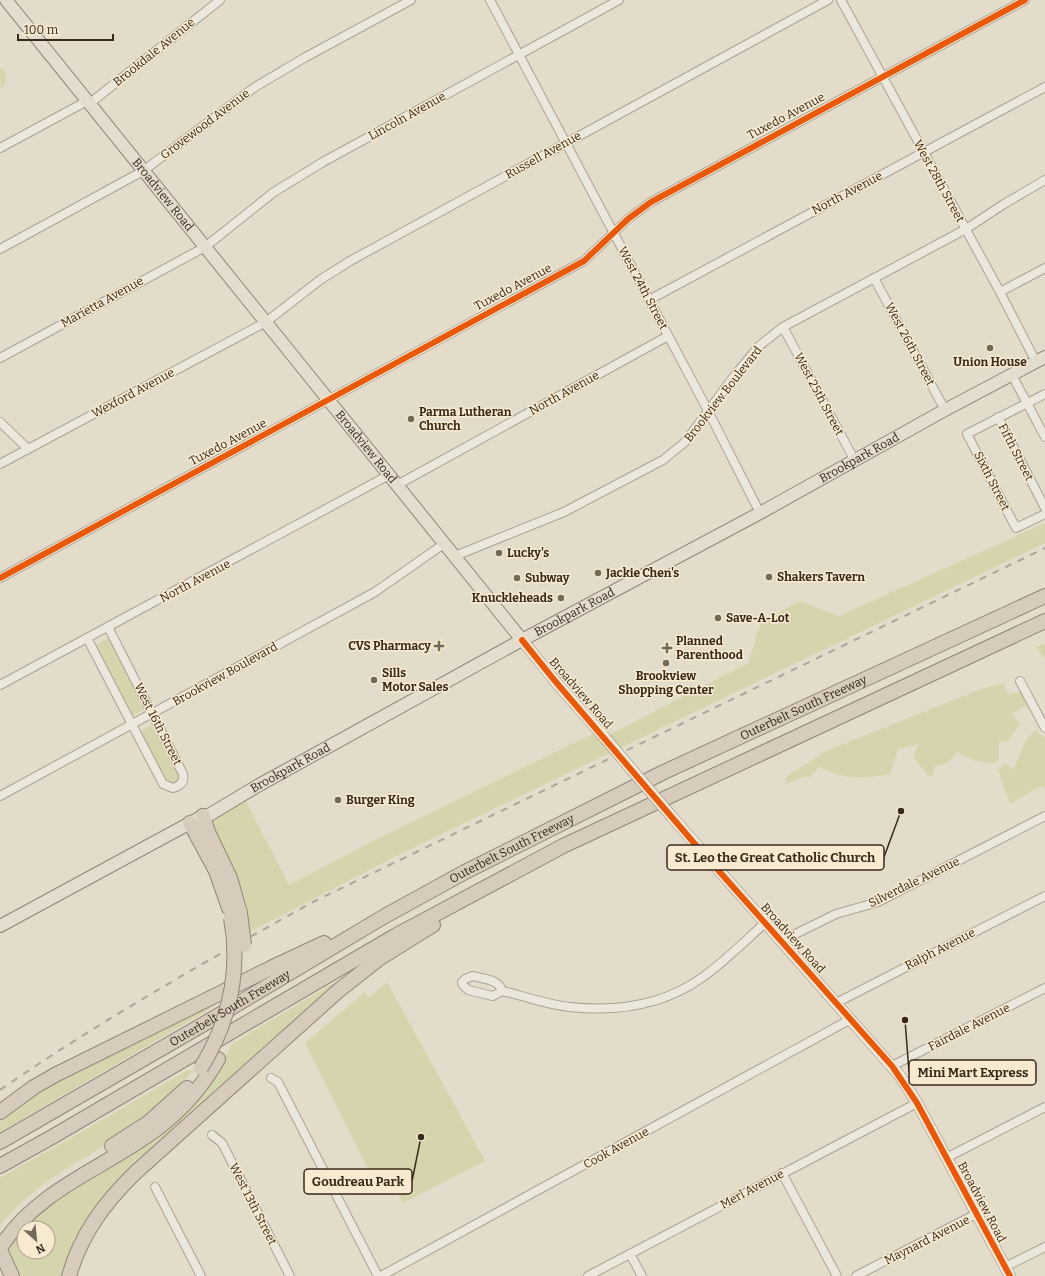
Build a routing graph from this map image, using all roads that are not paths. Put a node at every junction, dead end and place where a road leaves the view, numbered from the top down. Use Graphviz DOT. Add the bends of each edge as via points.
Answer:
graph roads {
  1 [pos="6,0"];
  2 [pos="220,0"];
  3 [pos="411,0"];
  4 [pos="490,0"];
  5 [pos="619,0"];
  6 [pos="828,0"];
  7 [pos="841,0"];
  8 [pos="1025,0"];
  9 [pos="519,55"];
  10 [pos="882,77"];
  11 [pos="1045,87"];
  12 [pos="88,103"];
  13 [pos="566,143"];
  14 [pos="0,148"];
  15 [pos="924,152"];
  16 [pos="144,171"];
  17 [pos="1045,180"];
  18 [pos="966,230"];
  19 [pos="614,233"];
  20 [pos="205,247"];
  21 [pos="0,249"];
  22 [pos="1045,268"];
  23 [pos="874,278"];
  24 [pos="1000,292"];
  25 [pos="649,300"];
  26 [pos="266,322"];
  27 [pos="783,327"];
  28 [pos="668,336"];
  29 [pos="0,358"];
  30 [pos="1041,360"];
  31 [pos="1012,375"];
  32 [pos="1045,394"];
  33 [pos="328,400"];
  34 [pos="1027,403"];
  35 [pos="946,410"];
  36 [pos="709,412"];
  37 [pos="998,417"];
  38 [pos="0,422"];
  39 [pos="1045,437"];
  40 [pos="28,448"];
  41 [pos="855,461"];
  42 [pos="0,464"];
  43 [pos="389,475"];
  44 [pos="397,484"];
  45 [pos="1045,508"];
  46 [pos="760,513"];
  47 [pos="1045,514"];
  48 [pos="445,543"];
  49 [pos="455,556"];
  50 [pos="0,578"];
  51 [pos="1045,596"];
  52 [pos="1045,621"];
  53 [pos="108,627"];
  54 [pos="86,638"];
  55 [pos="522,640"];
  56 [pos="1020,681"];
  57 [pos="0,685"];
  58 [pos="153,714"];
  59 [pos="1042,714"];
  60 [pos="131,725"];
  61 [pos="1045,728"];
  62 [pos="0,796"];
  63 [pos="203,816"];
  64 [pos="1045,816"];
  65 [pos="190,823"];
  66 [pos="524,866"];
  67 [pos="1045,896"];
  68 [pos="236,916"];
  69 [pos="385,916"];
  70 [pos="765,923"];
  71 [pos="0,926"];
  72 [pos="781,941"];
  73 [pos="1045,988"];
  74 [pos="502,991"];
  75 [pos="836,1003"];
  76 [pos="851,1019"];
  77 [pos="892,1066"];
  78 [pos="271,1078"];
  79 [pos="917,1103"];
  80 [pos="1045,1107"];
  81 [pos="0,1112"];
  82 [pos="212,1135"];
  83 [pos="0,1142"];
  84 [pos="946,1158"];
  85 [pos="0,1166"];
  86 [pos="782,1173"];
  87 [pos="155,1187"];
  88 [pos="976,1214"];
  89 [pos="0,1232"];
  90 [pos="1045,1246"];
  91 [pos="0,1249"];
  92 [pos="630,1254"];
  93 [pos="1008,1271"];
  94 [pos="12,1276"];
  95 [pos="69,1276"];
  96 [pos="201,1276"];
  97 [pos="290,1276"];
  98 [pos="380,1276"];
  99 [pos="588,1276"];
  100 [pos="642,1276"];
  101 [pos="837,1276"];
  102 [pos="856,1276"];
  1 -- 12 [label="main road, Broadview Road"];
  2 -- 12 [label="street, Brookdale Avenue"];
  3 -- 16 [label="street, Grovewood Avenue" via="255,87"];
  4 -- 9 [label="street, West 24th Street"];
  5 -- 9 [label="street, Lincoln Avenue"];
  6 -- 13 [label="street, Russell Avenue"];
  7 -- 10 [label="street, West 28th Street"];
  8 -- 10 [label="street, Tuxedo Avenue"];
  9 -- 13 [label="street, West 24th Street"];
  9 -- 20 [label="street, Lincoln Avenue" via="322,162 280,188"];
  10 -- 15 [label="street, West 28th Street"];
  10 -- 19 [label="street, Tuxedo Avenue" via="651,202"];
  11 -- 15 [label="street, North Avenue"];
  12 -- 14 [label="street, Brookdale Avenue"];
  12 -- 16 [label="main road, Broadview Road"];
  13 -- 19 [label="street, West 24th Street"];
  13 -- 26 [label="street, Russell Avenue" via="350,261 320,280"];
  15 -- 18 [label="street, West 28th Street"];
  15 -- 25 [label="street, North Avenue"];
  16 -- 20 [label="main road, Broadview Road"];
  16 -- 21 [label="street, Grovewood Avenue"];
  17 -- 18 [label="street, Brookview Boulevard"];
  18 -- 23 [label="street, Brookview Boulevard"];
  18 -- 24 [label="street, West 28th Street"];
  19 -- 25 [label="street, West 24th Street"];
  19 -- 33 [label="street, Tuxedo Avenue" via="584,261"];
  20 -- 26 [label="main road, Broadview Road"];
  20 -- 29 [label="street, Marietta Avenue"];
  22 -- 24 [label="street"];
  23 -- 27 [label="street, Brookview Boulevard"];
  23 -- 35 [label="street, West 26th Street"];
  24 -- 30 [label="street, West 28th Street"];
  25 -- 28 [label="street, West 24th Street"];
  26 -- 33 [label="main road, Broadview Road"];
  26 -- 40 [label="street, Wexford Avenue"];
  27 -- 36 [label="street, Brookview Boulevard" via="759,346"];
  27 -- 41 [label="street, West 25th Street"];
  28 -- 36 [label="street, West 24th Street"];
  28 -- 44 [label="street, North Avenue"];
  30 -- 31 [label="main road, Brookpark Road"];
  31 -- 34 [label="street"];
  31 -- 35 [label="main road, Brookpark Road"];
  32 -- 34 [label="street"];
  33 -- 43 [label="main road, Broadview Road"];
  33 -- 50 [label="street, Tuxedo Avenue"];
  34 -- 37 [label="street"];
  34 -- 39 [label="street"];
  35 -- 41 [label="main road, Brookpark Road"];
  36 -- 46 [label="street, West 24th Street"];
  36 -- 49 [label="street, Brookview Boulevard" via="685,442 663,460 564,512"];
  37 -- 45 [label="street, Fifth Street"];
  37 -- 47 [label="street, Sixth Street" via="967,434 1016,528"];
  38 -- 40 [label="street"];
  40 -- 42 [label="street, Wexford Avenue"];
  41 -- 46 [label="main road, Brookpark Road"];
  43 -- 44 [label="main road, Broadview Road"];
  43 -- 53 [label="street, North Avenue"];
  44 -- 48 [label="main road, Broadview Road"];
  46 -- 55 [label="main road, Brookpark Road"];
  48 -- 49 [label="main road, Broadview Road"];
  48 -- 58 [label="street, Brookview Boulevard" via="375,592"];
  49 -- 55 [label="main road, Broadview Road"];
  51 -- 69 [label="highway, Outerbelt South Freeway" via="664,772 541,833"];
  52 -- 66 [label="highway, Outerbelt South Freeway" via="659,800"];
  53 -- 54 [label="street, North Avenue"];
  53 -- 58 [label="street, West 16th Street"];
  54 -- 57 [label="street, North Avenue"];
  54 -- 60 [label="street, West 16th Street"];
  55 -- 63 [label="main road, Brookpark Road" via="209,815"];
  55 -- 70 [label="main road, Broadview Road, bridge" via="554,681"];
  56 -- 59 [label="street"];
  58 -- 60 [label="street, Brookview Boulevard"];
  58 -- 60 [label="street, West 16th Street" via="183,774 182,784 178,787 163,784"];
  59 -- 61 [label="street"];
  60 -- 62 [label="street, Brookview Boulevard"];
  63 -- 65 [label="main road, Brookpark Road"];
  63 -- 68 [label="highway" via="230,878"];
  64 -- 72 [label="street, Silverdale Avenue" via="878,902 836,914"];
  65 -- 68 [label="highway" via="216,871"];
  65 -- 71 [label="main road, Brookpark Road"];
  66 -- 85 [label="highway, Outerbelt South Freeway" via="395,936"];
  66 -- 95 [label="highway" via="380,958 141,1167 96,1218 79,1248"];
  67 -- 75 [label="street, Ralph Avenue"];
  68 -- 89 [label="highway, bridge" via="231,997 220,1033 188,1087 163,1111 132,1134 40,1191"];
  68 -- 91 [label="highway, bridge" via="244,942 243,980 234,1022 218,1059 203,1083 163,1124 46,1198 14,1228"];
  69 -- 81 [label="highway" via="279,964 55,1075"];
  69 -- 83 [label="highway, Outerbelt South Freeway"];
  70 -- 72 [label="main road, Broadview Road"];
  70 -- 74 [label="street" via="704,977 672,994 645,1004 620,1008 569,1007"];
  72 -- 75 [label="main road, Broadview Road"];
  73 -- 77 [label="street, Fairdale Avenue"];
  75 -- 76 [label="main road, Broadview Road"];
  76 -- 77 [label="main road, Broadview Road"];
  76 -- 98 [label="street, Cook Avenue"];
  77 -- 79 [label="main road, Broadview Road"];
  78 -- 98 [label="street" via="278,1082"];
  79 -- 84 [label="main road, Broadview Road"];
  79 -- 86 [label="street, Merl Avenue"];
  80 -- 84 [label="street"];
  82 -- 97 [label="street, West 13th Street" via="222,1143"];
  84 -- 88 [label="main road, Broadview Road"];
  86 -- 92 [label="street, Merl Avenue"];
  86 -- 101 [label="street"];
  87 -- 96 [label="street"];
  88 -- 93 [label="main road, Broadview Road"];
  88 -- 102 [label="street, Maynard Avenue"];
  90 -- 93 [label="street"];
  91 -- 94 [label="highway"];
  92 -- 99 [label="street, Merl Avenue"];
  92 -- 100 [label="street"];
}
